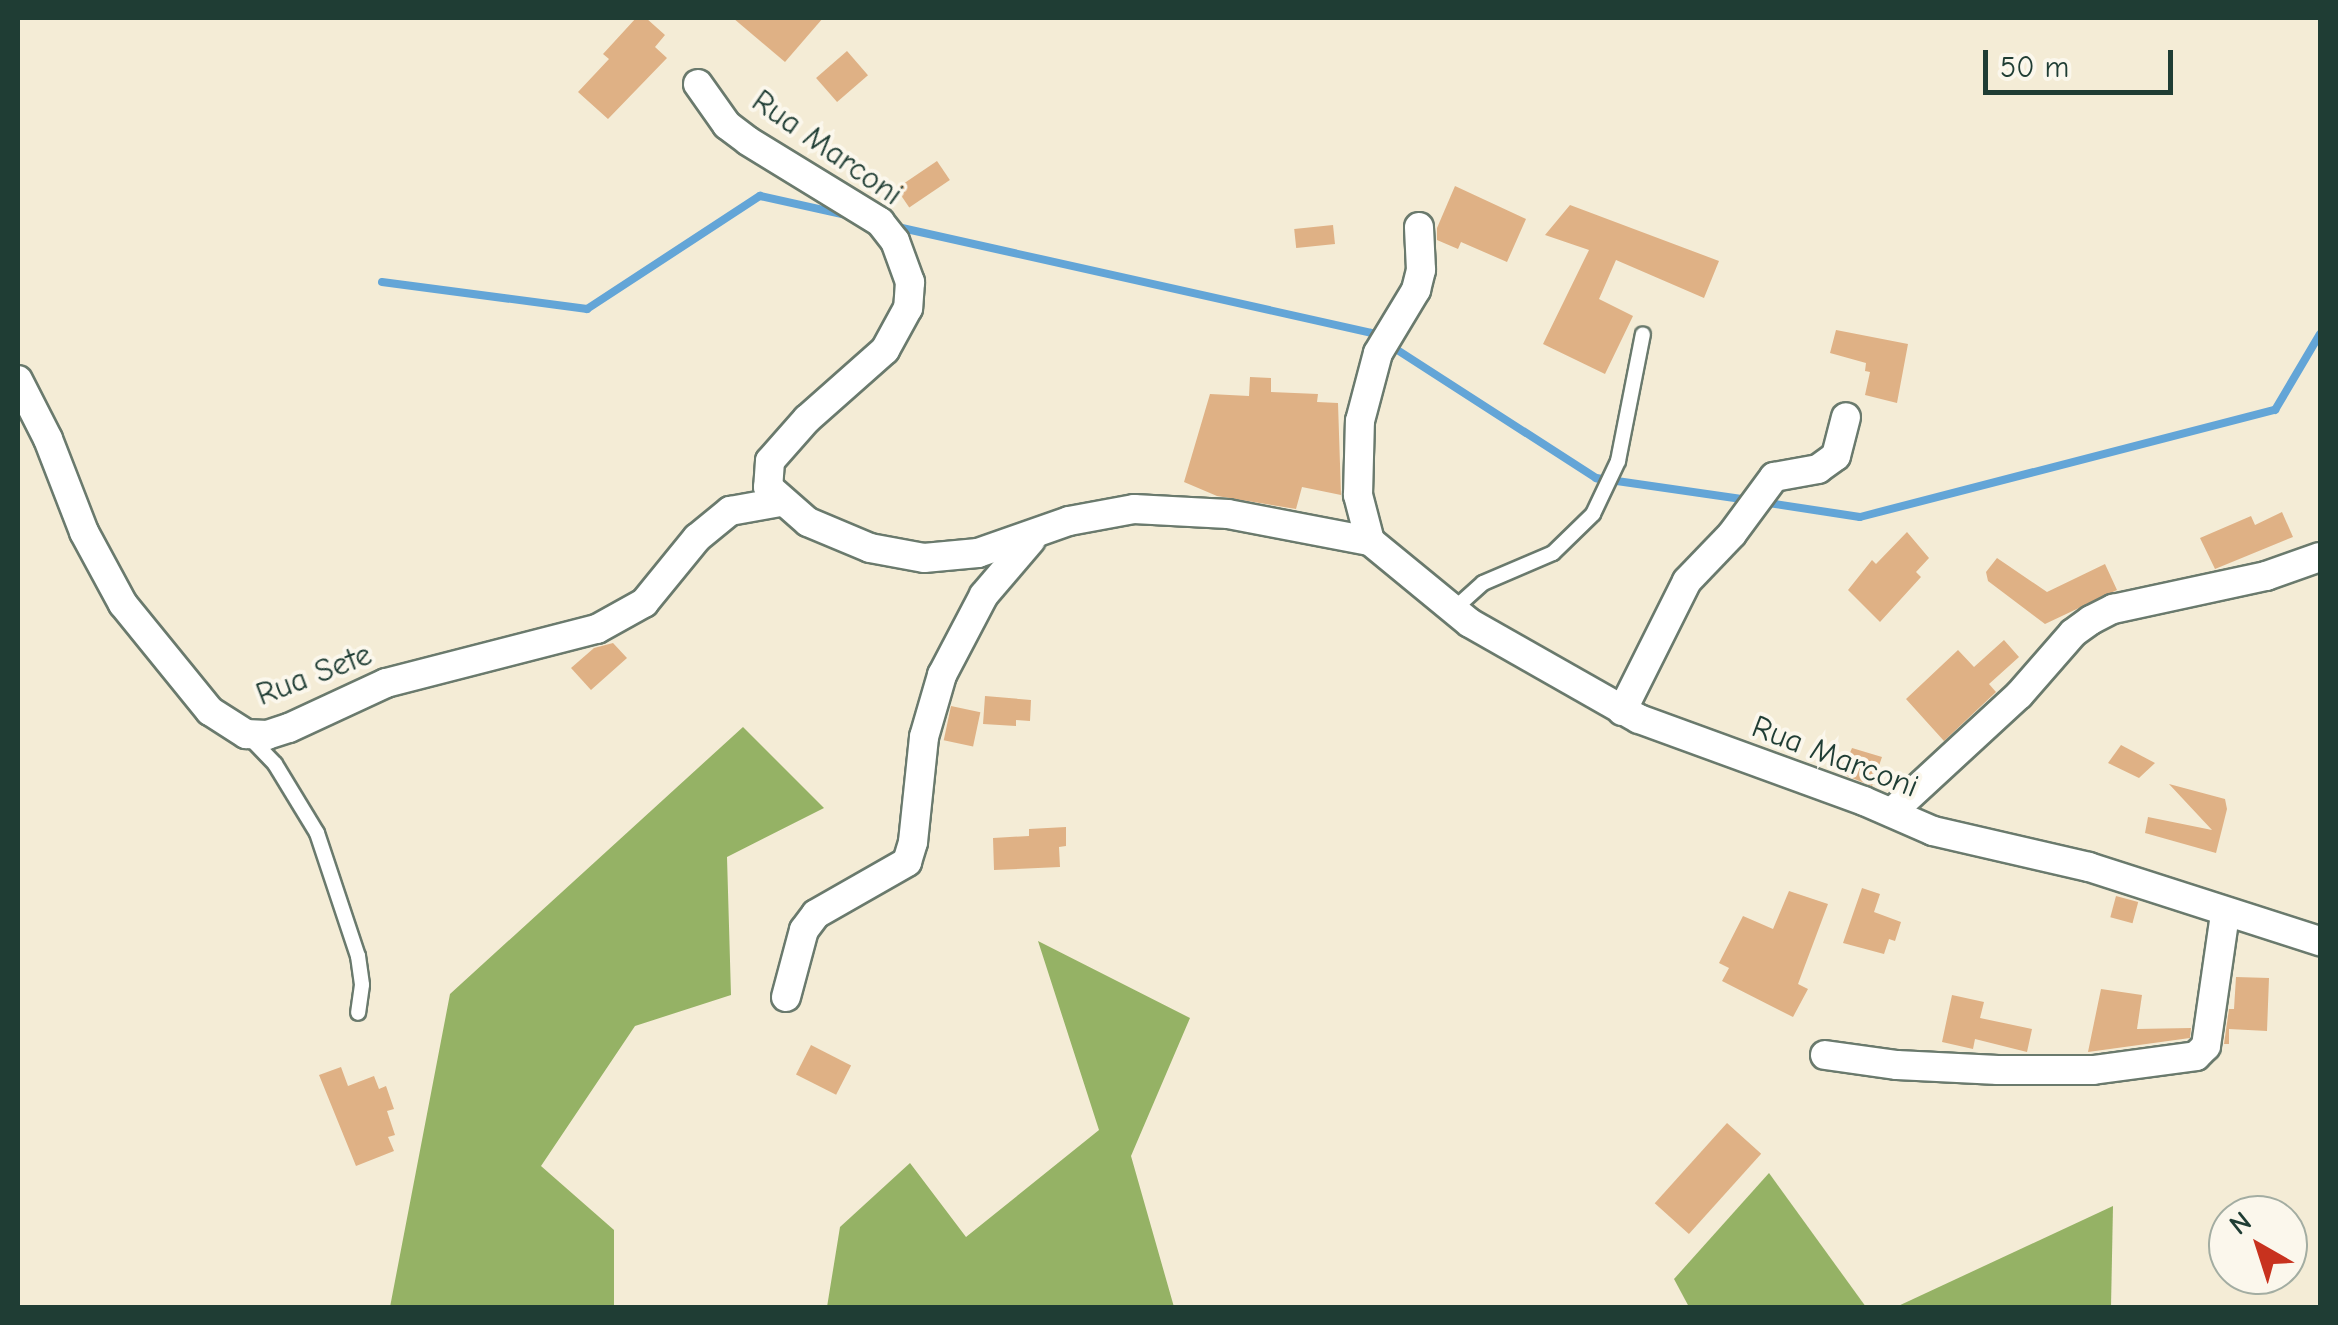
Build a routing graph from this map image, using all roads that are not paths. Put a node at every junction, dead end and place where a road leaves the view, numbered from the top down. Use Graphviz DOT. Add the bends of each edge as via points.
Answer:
graph roads {
  1 [pos="698,84"];
  2 [pos="1420,227"];
  3 [pos="1642,334"];
  4 [pos="18,380"];
  5 [pos="1846,417"];
  6 [pos="780,502"];
  7 [pos="1036,536"];
  8 [pos="1370,541"];
  9 [pos="2320,557"];
  10 [pos="1454,610"];
  11 [pos="1622,711"];
  12 [pos="246,734"];
  13 [pos="1892,812"];
  14 [pos="2225,914"];
  15 [pos="2320,941"];
  16 [pos="786,997"];
  17 [pos="358,1013"];
  18 [pos="1825,1055"];
  1 -- 6 [label="street, Rua Marconi" via="726,124 748,141 880,222 910,282 908,308 885,350 770,461 768,486"];
  2 -- 8 [label="street" via="1416,290 1378,353 1360,421 1358,495"];
  3 -- 10 [label="lane" via="1618,461 1593,514 1553,553 1483,583"];
  4 -- 12 [label="street, Rua Sete" via="122,604 210,711"];
  5 -- 11 [label="street" via="1836,456 1818,469 1774,478 1686,582"];
  6 -- 7 [label="street, Rua Marconi" via="808,522 870,548 924,558 978,553"];
  6 -- 12 [label="street, Rua Sete" via="730,511 697,538 644,603 597,629 386,683 289,728"];
  7 -- 8 [label="street, Rua Marconi" via="1069,520 1169,509"];
  7 -- 16 [label="street" via="984,594 942,675 924,738 907,862 816,914 804,930"];
  8 -- 10 [label="street, Rua Marconi"];
  9 -- 13 [label="street" via="2266,576 2112,609 2091,620"];
  10 -- 11 [label="street, Rua Marconi"];
  11 -- 13 [label="street, Rua Marconi"];
  12 -- 17 [label="lane" via="274,764 317,833 358,956"];
  13 -- 14 [label="street, Rua Marconi" via="1933,831 2089,867"];
  14 -- 15 [label="street, Rua Marconi"];
  14 -- 18 [label="street" via="2206,1046 2196,1056 2093,1070 2018,1070 1897,1066"];
}
